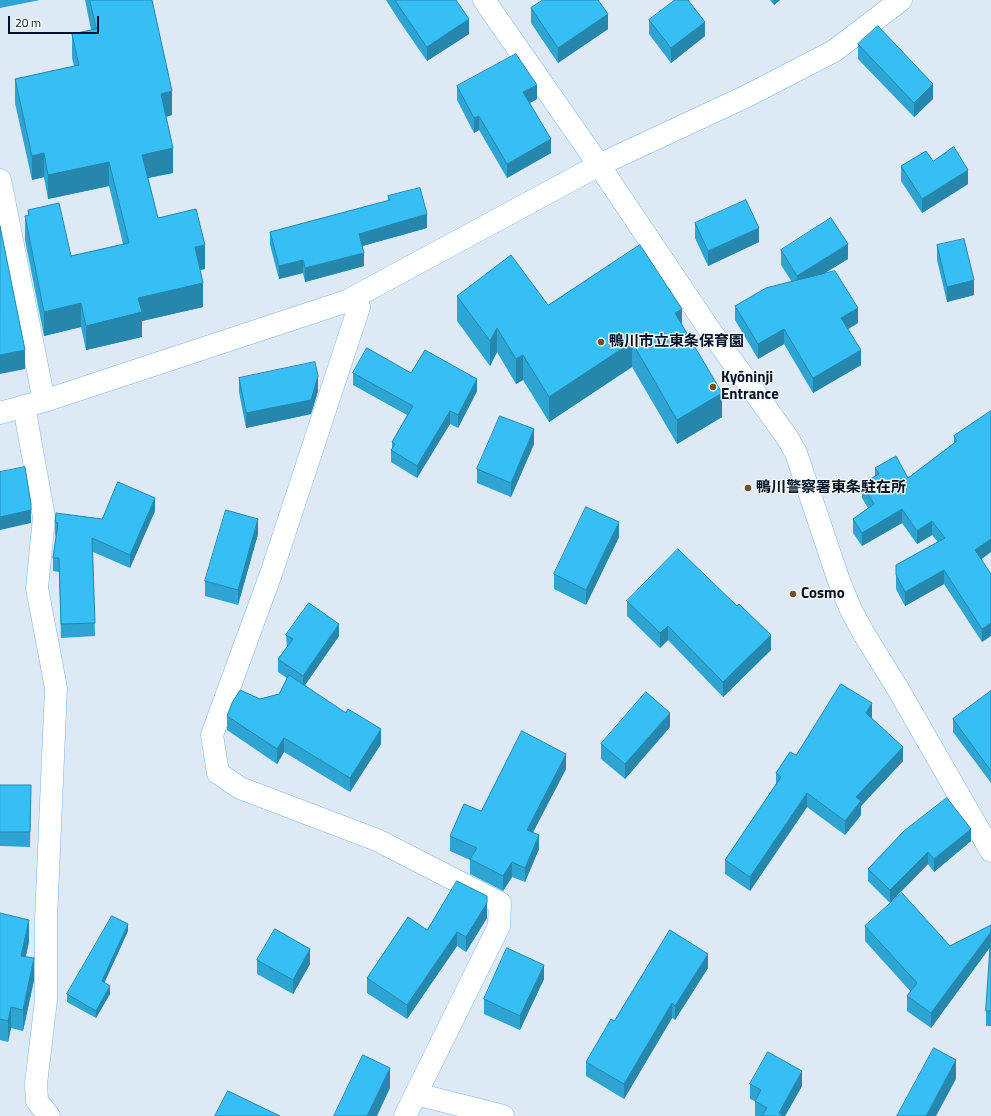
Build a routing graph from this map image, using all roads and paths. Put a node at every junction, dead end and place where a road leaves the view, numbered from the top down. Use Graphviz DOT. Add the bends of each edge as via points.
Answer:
graph roads {
  1 [pos="484,0"];
  2 [pos="901,0"];
  3 [pos="599,166"];
  4 [pos="0,180"];
  5 [pos="347,301"];
  6 [pos="34,403"];
  7 [pos="0,413"];
  8 [pos="991,851"];
  9 [pos="416,1094"];
  10 [pos="49,1116"];
  11 [pos="405,1116"];
  12 [pos="503,1116"];
  1 -- 3 [label="street"];
  2 -- 3 [label="street" via="834,51 747,96"];
  3 -- 5 [label="street"];
  3 -- 8 [label="street" via="708,329 796,453 851,610"];
  4 -- 6 [label="street"];
  5 -- 6 [label="street"];
  5 -- 9 [label="street" via="359,307 272,571 212,735 218,773 240,788 377,840 500,903 499,926"];
  6 -- 7 [label="street"];
  6 -- 10 [label="street" via="44,517 37,588 56,688 46,919 46,1000 36,1084 37,1101"];
  9 -- 11 [label="street"];
  9 -- 12 [label="street"];
}
